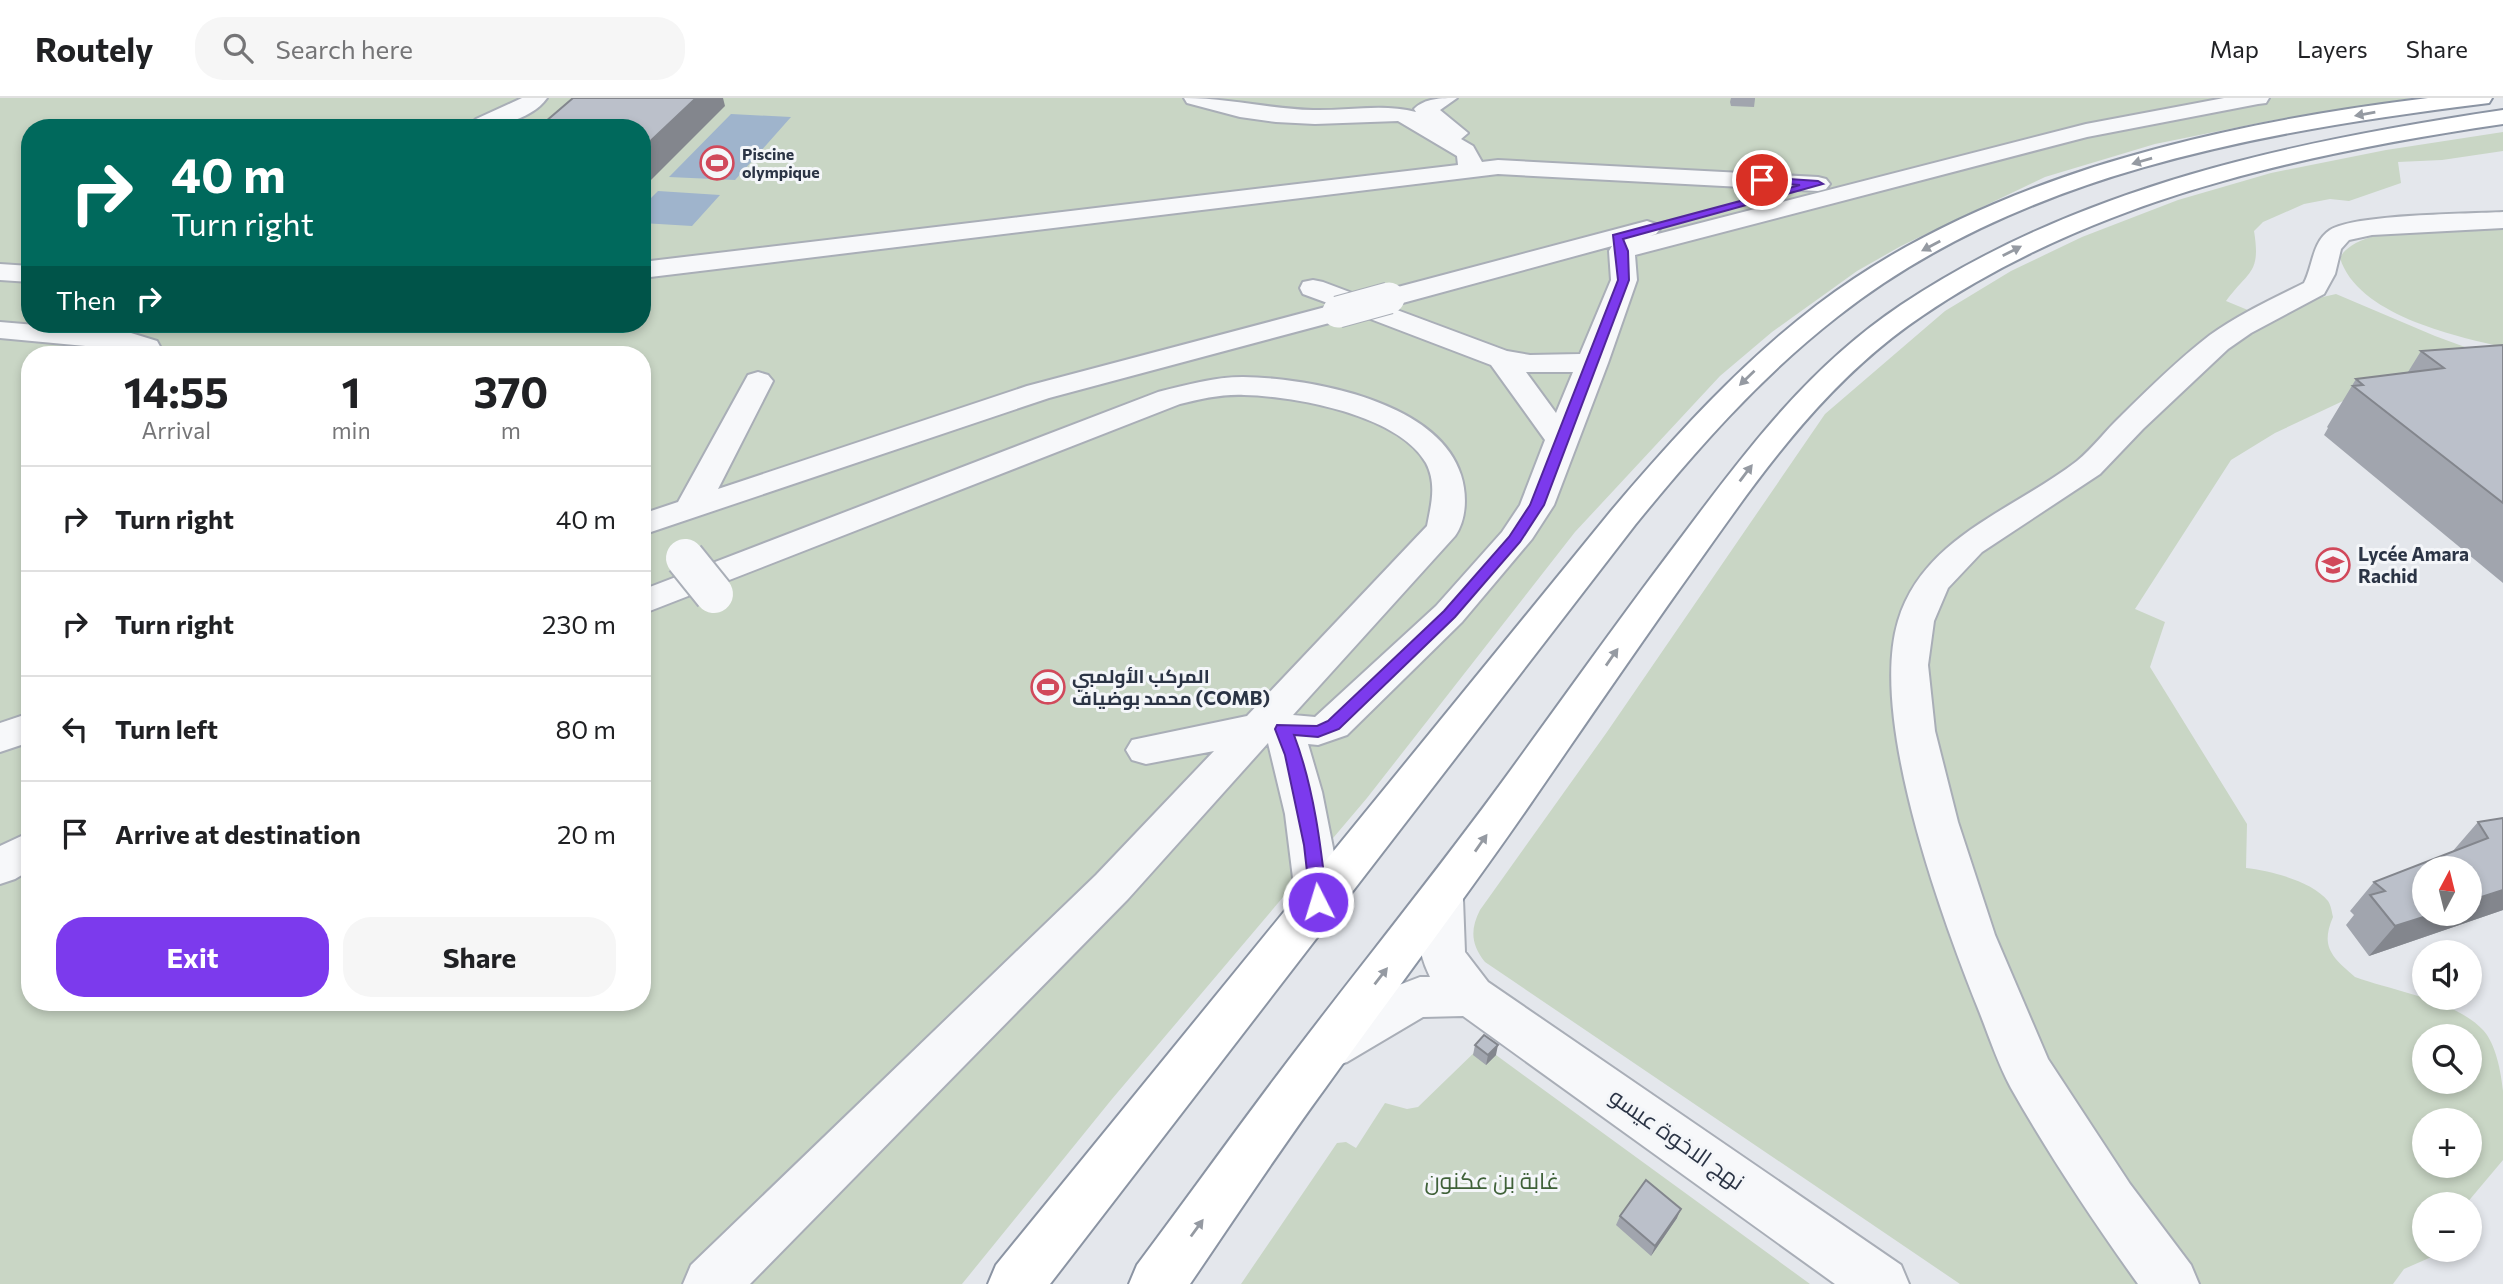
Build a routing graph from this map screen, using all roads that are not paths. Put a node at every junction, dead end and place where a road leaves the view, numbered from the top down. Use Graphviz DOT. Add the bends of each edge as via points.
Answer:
graph roads {
  1 [pos="500,98"];
  2 [pos="536,98"];
  3 [pos="1195,98"];
  4 [pos="1395,98"];
  5 [pos="1446,98"];
  6 [pos="2258,98"];
  7 [pos="2481,98"];
  8 [pos="2503,117"];
  9 [pos="484,119"];
  10 [pos="496,119"];
  11 [pos="2060,122"];
  12 [pos="1444,131"];
  13 [pos="1542,168"];
  14 [pos="1469,170"];
  15 [pos="1818,184"];
  16 [pos="2503,220"];
  17 [pos="1620,244"];
  18 [pos="651,269"];
  19 [pos="0,272"];
  20 [pos="21,273"];
  21 [pos="1313,288"];
  22 [pos="0,330"];
  23 [pos="21,332"];
  24 [pos="33,333"];
  25 [pos="144,346"];
  26 [pos="1501,359"];
  27 [pos="1593,363"];
  28 [pos="758,381"];
  29 [pos="1561,440"];
  30 [pos="690,510"];
  31 [pos="651,523"];
  32 [pos="651,526"];
  33 [pos="714,594"];
  34 [pos="651,599"];
  35 [pos="1273,728"];
  36 [pos="21,730"];
  37 [pos="0,738"];
  38 [pos="1146,750"];
  39 [pos="21,854"];
  40 [pos="0,867"];
  41 [pos="1441,898"];
  42 [pos="1318,902"];
  43 [pos="1471,996"];
  44 [pos="1325,1050"];
  45 [pos="711,1284"];
  46 [pos="1016,1284"];
  47 [pos="1157,1284"];
  48 [pos="1881,1284"];
  49 [pos="2171,1284"];
  1 -- 9 [label="street"];
  2 -- 10 [label="street"];
  3 -- 12 [label="street" via="1276,115 1399,114"];
  4 -- 12 [label="street"];
  5 -- 12 [label="street" via="1425,109"];
  6 -- 17 [label="street" via="2086,131"];
  7 -- 42 [label="highway, one-way" via="2283,129 2140,161 1982,221 1864,285 1773,354 1696,432 1578,573"];
  41 -- 8 [label="highway, one-way" via="1781,428 1853,356 1914,308 2046,235 2193,182 2316,151"];
  11 -- 15 [label="street"];
  12 -- 13 [label="street" via="1489,154"];
  12 -- 14 [label="street" via="1472,160"];
  13 -- 14 [label="street"];
  13 -- 15 [label="street"];
  14 -- 18 [label="street"];
  15 -- 17 [label="street"];
  16 -- 49 [label="street" via="2360,228 2340,235 2329,247 2314,288 2218,343 2089,467 1970,545 1933,584 1916,621 1909,665 1914,732 1972,935 2028,1070 2111,1202"];
  17 -- 27 [label="street" via="1624,280"];
  17 -- 30 [label="street, bridge" via="1389,298 1038,392"];
  19 -- 20 [label="street"];
  21 -- 26 [label="street"];
  22 -- 23 [label="street"];
  24 -- 25 [label="street"];
  26 -- 27 [label="street" via="1530,364"];
  26 -- 29 [label="street"];
  27 -- 29 [label="street"];
  28 -- 30 [label="street"];
  29 -- 35 [label="street" via="1537,505 1515,539 1450,614 1333,725 1318,732"];
  30 -- 31 [label="street"];
  32 -- 33 [label="street, bridge"];
  34 -- 35 [label="street" via="1169,398 1241,386 1318,393 1377,412 1421,439 1448,476 1449,513 1443,528"];
  35 -- 38 [label="street"];
  35 -- 42 [label="street" via="1293,755 1312,845"];
  35 -- 45 [label="street"];
  36 -- 37 [label="street"];
  39 -- 40 [label="street"];
  41 -- 43 [label="street, نهج الاخوة عيسو" via="1441,952 1450,974"];
  44 -- 41 [label="highway, one-way"];
  42 -- 46 [label="highway"];
  43 -- 44 [label="street" via="1420,997"];
  43 -- 48 [label="street, نهج الاخوة عيسو"];
  47 -- 44 [label="highway, one-way"];
}
